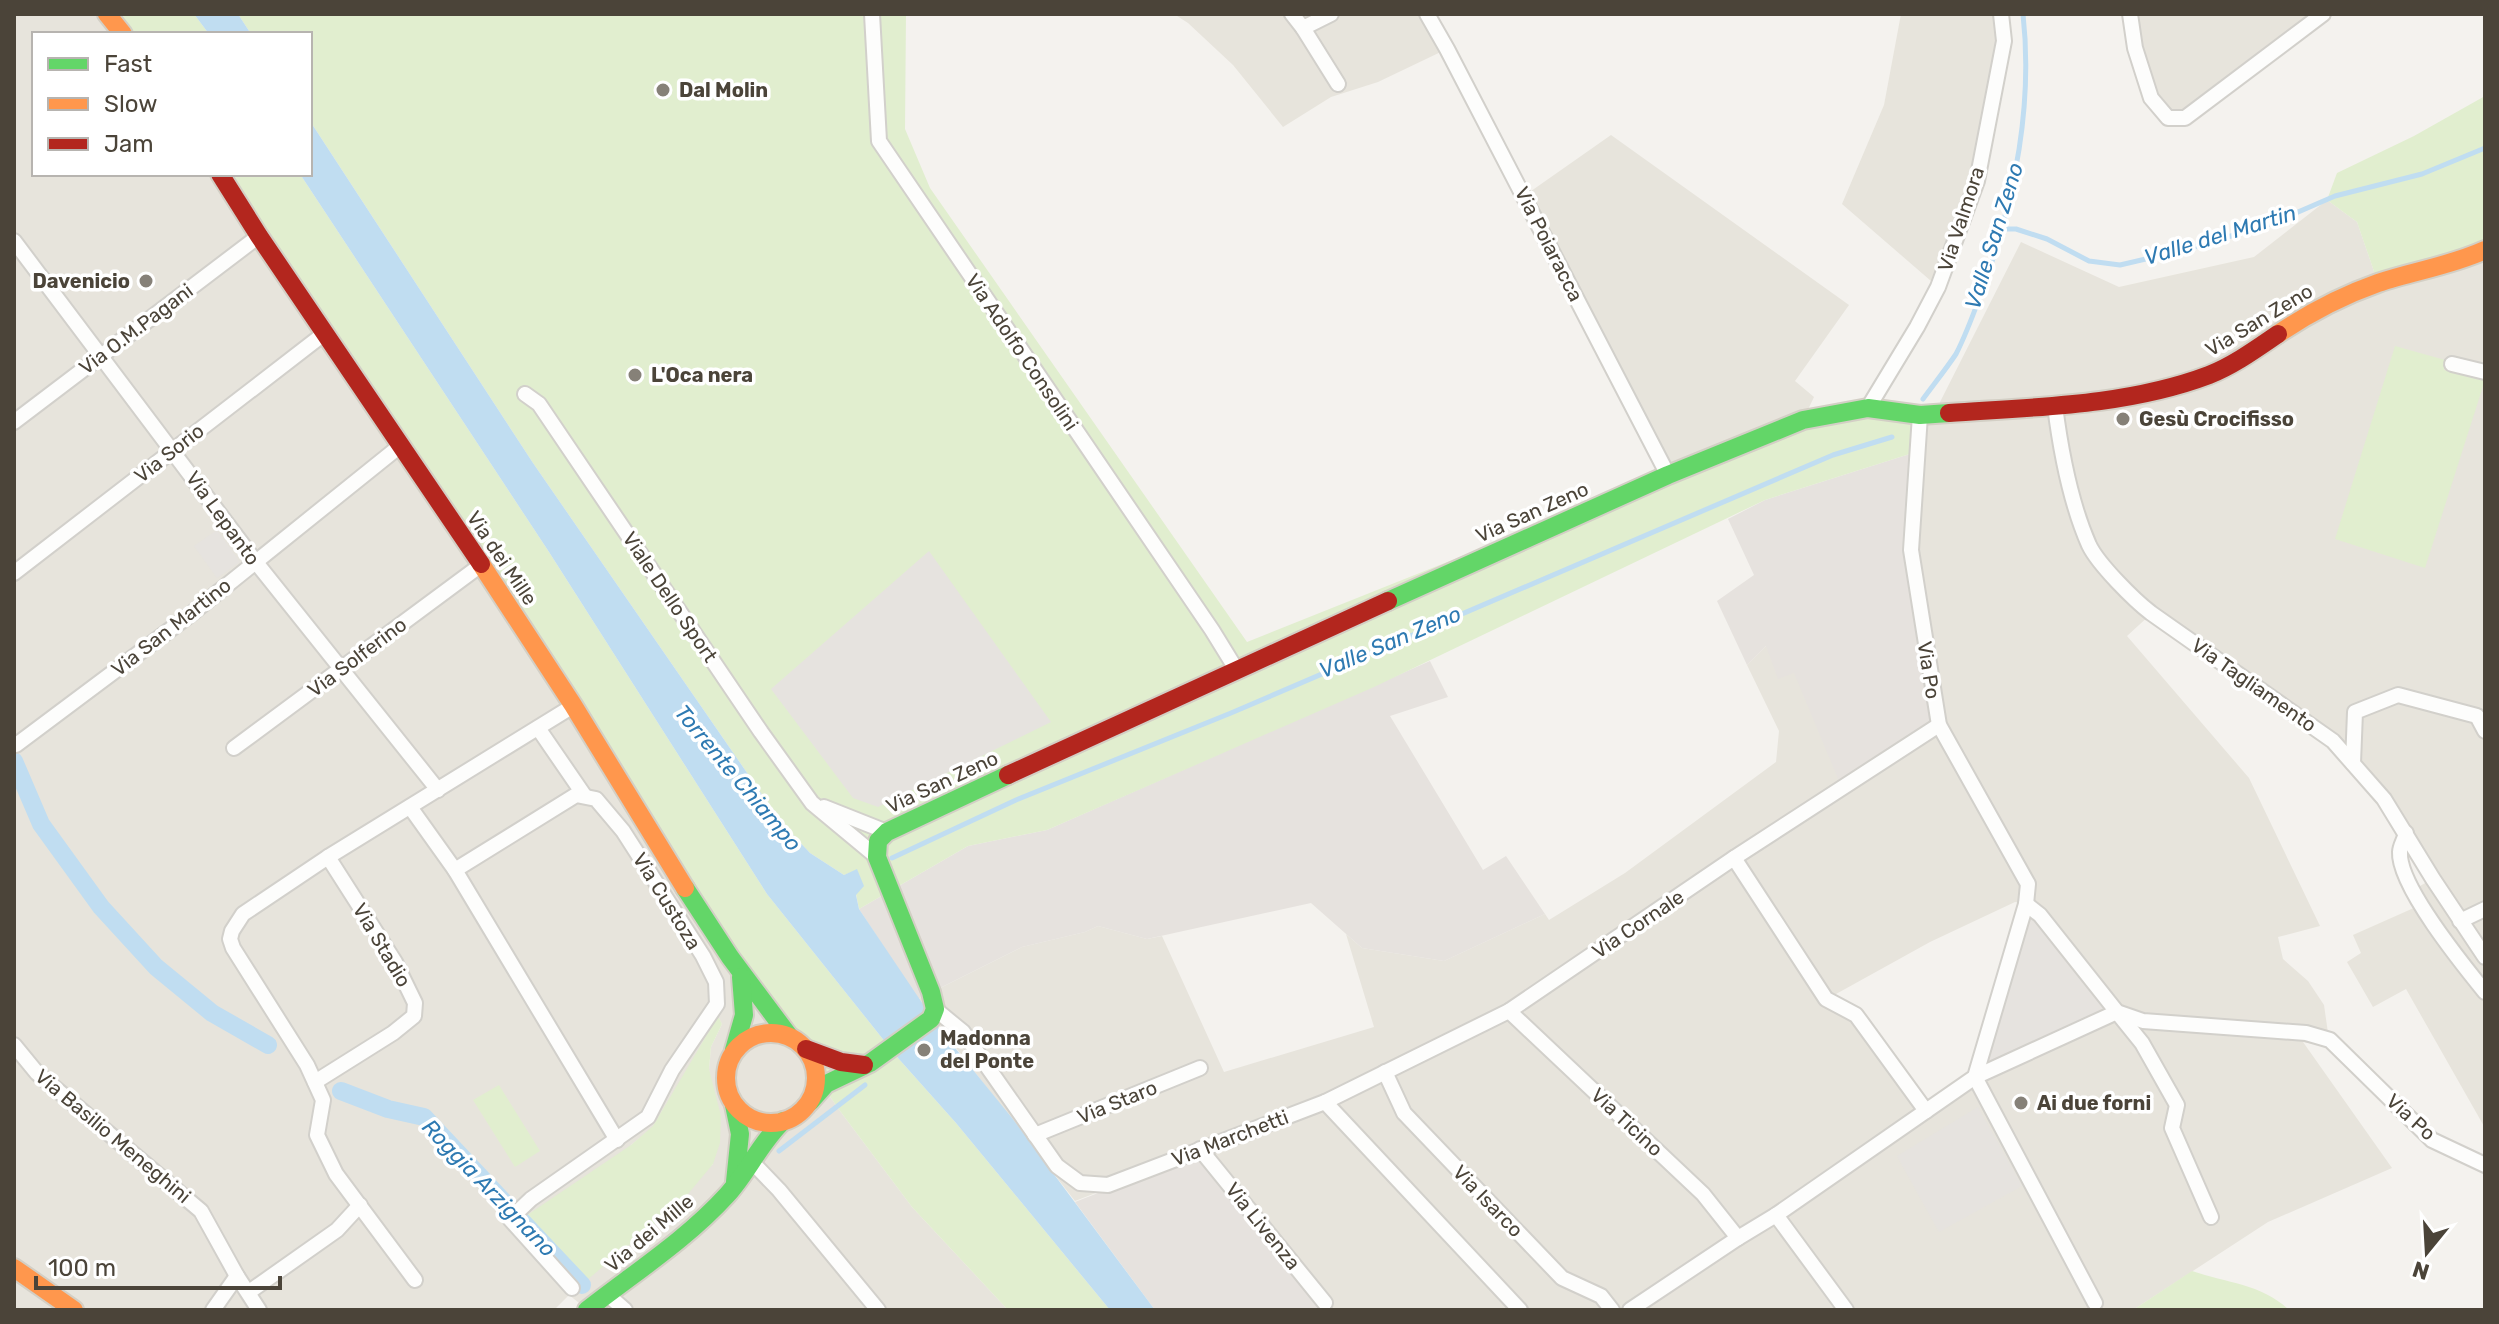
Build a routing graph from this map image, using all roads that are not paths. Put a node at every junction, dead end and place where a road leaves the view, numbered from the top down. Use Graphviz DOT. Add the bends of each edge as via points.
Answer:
graph roads {
  1 [pos="107,14"];
  2 [pos="872,14"];
  3 [pos="1292,14"];
  4 [pos="1331,14"];
  5 [pos="1427,14"];
  6 [pos="2001,14"];
  7 [pos="2130,14"];
  8 [pos="2323,14"];
  9 [pos="1303,28"];
  10 [pos="121,32"];
  11 [pos="1338,84"];
  12 [pos="221,176"];
  13 [pos="259,236"];
  14 [pos="14,241"];
  15 [pos="2485,250"];
  16 [pos="325,333"];
  17 [pos="101,356"];
  18 [pos="2452,364"];
  19 [pos="2485,372"];
  20 [pos="525,394"];
  21 [pos="2055,406"];
  22 [pos="1868,408"];
  23 [pos="1920,415"];
  24 [pos="14,422"];
  25 [pos="400,446"];
  26 [pos="173,450"];
  27 [pos="1668,475"];
  28 [pos="255,561"];
  29 [pos="481,565"];
  30 [pos="14,573"];
  31 [pos="1236,669"];
  32 [pos="340,670"];
  33 [pos="573,706"];
  34 [pos="1939,725"];
  35 [pos="538,728"];
  36 [pos="2485,731"];
  37 [pos="16,745"];
  38 [pos="234,748"];
  39 [pos="2353,763"];
  40 [pos="438,790"];
  41 [pos="584,795"];
  42 [pos="812,803"];
  43 [pos="410,807"];
  44 [pos="887,832"];
  45 [pos="2406,833"];
  46 [pos="328,857"];
  47 [pos="877,857"];
  48 [pos="1734,858"];
  49 [pos="455,870"];
  50 [pos="2026,904"];
  51 [pos="2485,909"];
  52 [pos="2460,921"];
  53 [pos="2485,957"];
  54 [pos="740,970"];
  55 [pos="2485,992"];
  56 [pos="1509,1011"];
  57 [pos="2117,1012"];
  58 [pos="933,1014"];
  59 [pos="789,1036"];
  60 [pos="14,1045"];
  61 [pos="806,1049"];
  62 [pos="732,1054"];
  63 [pos="864,1065"];
  64 [pos="1200,1068"];
  65 [pos="1385,1072"];
  66 [pos="1975,1077"];
  67 [pos="315,1082"];
  68 [pos="810,1102"];
  69 [pos="1325,1102"];
  70 [pos="734,1104"];
  71 [pos="1926,1111"];
  72 [pos="783,1121"];
  73 [pos="1035,1135"];
  74 [pos="617,1140"];
  75 [pos="1200,1149"];
  76 [pos="751,1161"];
  77 [pos="2485,1165"];
  78 [pos="735,1185"];
  79 [pos="360,1205"];
  80 [pos="1776,1215"];
  81 [pos="2211,1217"];
  82 [pos="1738,1238"];
  83 [pos="14,1268"];
  84 [pos="237,1276"];
  85 [pos="415,1280"];
  86 [pos="572,1288"];
  87 [pos="249,1292"];
  88 [pos="608,1295"];
  89 [pos="1325,1303"];
  90 [pos="2095,1303"];
  91 [pos="74,1310"];
  92 [pos="213,1310"];
  93 [pos="259,1310"];
  94 [pos="587,1310"];
  95 [pos="625,1310"];
  96 [pos="878,1310"];
  97 [pos="1520,1310"];
  98 [pos="1612,1310"];
  99 [pos="1630,1310"];
  100 [pos="1846,1310"];
  1 -- 10 [label="street"];
  2 -- 31 [label="street, Via Adolfo Consolini" via="879,141"];
  3 -- 9 [label="street"];
  4 -- 9 [label="street"];
  5 -- 27 [label="street, Via Poiaracca"];
  6 -- 22 [label="street, Via Valmora" via="2004,41 1977,181 1938,287"];
  7 -- 8 [label="street" via="2151,98 2168,118 2185,118"];
  9 -- 11 [label="street"];
  12 -- 13 [label="street, Via dei Mille"];
  13 -- 16 [label="street, Via dei Mille"];
  13 -- 17 [label="street, Via O.M.Pagani"];
  14 -- 17 [label="street, Via Lepanto"];
  15 -- 21 [label="street, Via San Zeno" via="2378,283 2313,310 2209,375 2139,395"];
  16 -- 25 [label="street, Via dei Mille"];
  16 -- 26 [label="street, Via Sorio"];
  17 -- 24 [label="street, Via O.M.Pagani"];
  17 -- 26 [label="street, Via Lepanto"];
  18 -- 19 [label="street"];
  20 -- 42 [label="street, Viale Dello Sport" via="539,404"];
  21 -- 23 [label="street, Via San Zeno"];
  21 -- 39 [label="street, Via Tagliamento" via="2069,485 2090,548 2135,601 2307,721"];
  22 -- 23 [label="street, Via San Zeno"];
  22 -- 27 [label="street, Via San Zeno" via="1803,420"];
  23 -- 34 [label="street, Via Po" via="1911,550"];
  25 -- 28 [label="street, Via San Martino"];
  25 -- 29 [label="street, Via dei Mille"];
  26 -- 28 [label="street, Via Lepanto"];
  26 -- 30 [label="street, Via Sorio"];
  27 -- 31 [label="street, Via San Zeno"];
  28 -- 32 [label="street, Via Lepanto"];
  28 -- 37 [label="street, Via San Martino"];
  29 -- 32 [label="street, Via Solferino"];
  29 -- 33 [label="street, Via dei Mille"];
  31 -- 44 [label="street, Via San Zeno"];
  32 -- 38 [label="street, Via Solferino"];
  32 -- 40 [label="street, Via Lepanto"];
  33 -- 35 [label="street"];
  33 -- 54 [label="street, Via dei Mille"];
  34 -- 48 [label="street, Via Cornale"];
  34 -- 50 [label="street, Via Po" via="2028,884"];
  35 -- 40 [label="street"];
  35 -- 41 [label="street, Via Custoza"];
  36 -- 39 [label="street" via="2477,716 2398,695 2355,712"];
  39 -- 45 [label="street, Via Tagliamento"];
  40 -- 43 [label="street"];
  41 -- 49 [label="street" via="576,795"];
  41 -- 74 [label="street, Via Custoza" via="596,799 623,831 716,982 717,1004 672,1070 648,1117"];
  42 -- 44 [label="street"];
  42 -- 47 [label="street, Viale Dello Sport"];
  43 -- 46 [label="street"];
  43 -- 49 [label="street"];
  44 -- 47 [label="street, Via San Zeno" via="878,841"];
  45 -- 52 [label="street, Via Tagliamento"];
  45 -- 55 [label="street" via="2400,852 2410,888"];
  46 -- 67 [label="street" via="243,914 230,939"];
  46 -- 67 [label="street, Via Stadio" via="415,1003 414,1016 393,1033"];
  47 -- 58 [label="street" via="931,992"];
  48 -- 56 [label="street, Via Cornale"];
  48 -- 71 [label="street" via="1826,999 1856,1015"];
  49 -- 74 [label="street"];
  50 -- 57 [label="street"];
  50 -- 66 [label="street, Via Po"];
  51 -- 52 [label="street"];
  52 -- 53 [label="street, Via Tagliamento"];
  54 -- 59 [label="street, Via dei Mille"];
  54 -- 62 [label="street, Via dei Mille" via="744,1015"];
  56 -- 65 [label="street, Via Cornale"];
  56 -- 82 [label="street, Via Ticino" via="1703,1194"];
  57 -- 66 [label="street"];
  57 -- 77 [label="street, Via Po" via="2143,1021 2306,1033 2330,1040 2432,1140"];
  57 -- 81 [label="street" via="2142,1043 2177,1105 2172,1128"];
  58 -- 63 [label="street"];
  58 -- 73 [label="street, Via Marchetti" via="963,1032"];
  59 -- 61 [label="street, Via dei Mille"];
  59 -- 62 [label="street" via="757,1034"];
  60 -- 84 [label="street, Via Basilio Meneghini" via="37,1073 201,1211"];
  61 -- 63 [label="street"];
  61 -- 68 [label="street" via="816,1069"];
  62 -- 70 [label="street, Via dei Mille" via="726,1074"];
  63 -- 68 [label="street" via="826,1084"];
  64 -- 73 [label="street, Via Staro"];
  65 -- 69 [label="street, Via Cornale"];
  65 -- 98 [label="street, Via Isarco" via="1404,1113 1562,1278 1601,1296"];
  66 -- 71 [label="street"];
  66 -- 90 [label="street"];
  67 -- 79 [label="street" via="323,1100 317,1135 336,1174"];
  68 -- 72 [label="street, Via dei Mille"];
  69 -- 75 [label="street, Via Marchetti"];
  69 -- 97 [label="street"];
  70 -- 72 [label="street" via="761,1122"];
  70 -- 78 [label="street, Via dei Mille" via="741,1122"];
  71 -- 80 [label="street"];
  72 -- 76 [label="street, Via dei Mille"];
  73 -- 75 [label="street, Via Marchetti" via="1057,1166 1080,1183 1108,1185"];
  74 -- 86 [label="street, Via Custoza" via="510,1219"];
  75 -- 89 [label="street, Via Livenza"];
  76 -- 78 [label="street, Via dei Mille"];
  76 -- 96 [label="street"];
  78 -- 88 [label="street, Via dei Mille"];
  79 -- 85 [label="street"];
  79 -- 87 [label="street" via="337,1230"];
  80 -- 82 [label="street"];
  80 -- 100 [label="street"];
  82 -- 99 [label="street"];
  83 -- 91 [label="street"];
  84 -- 87 [label="street, Via Basilio Meneghini"];
  84 -- 92 [label="street"];
  87 -- 93 [label="street, Via Basilio Meneghini"];
  88 -- 94 [label="street, Via dei Mille"];
  88 -- 95 [label="street"];
}
